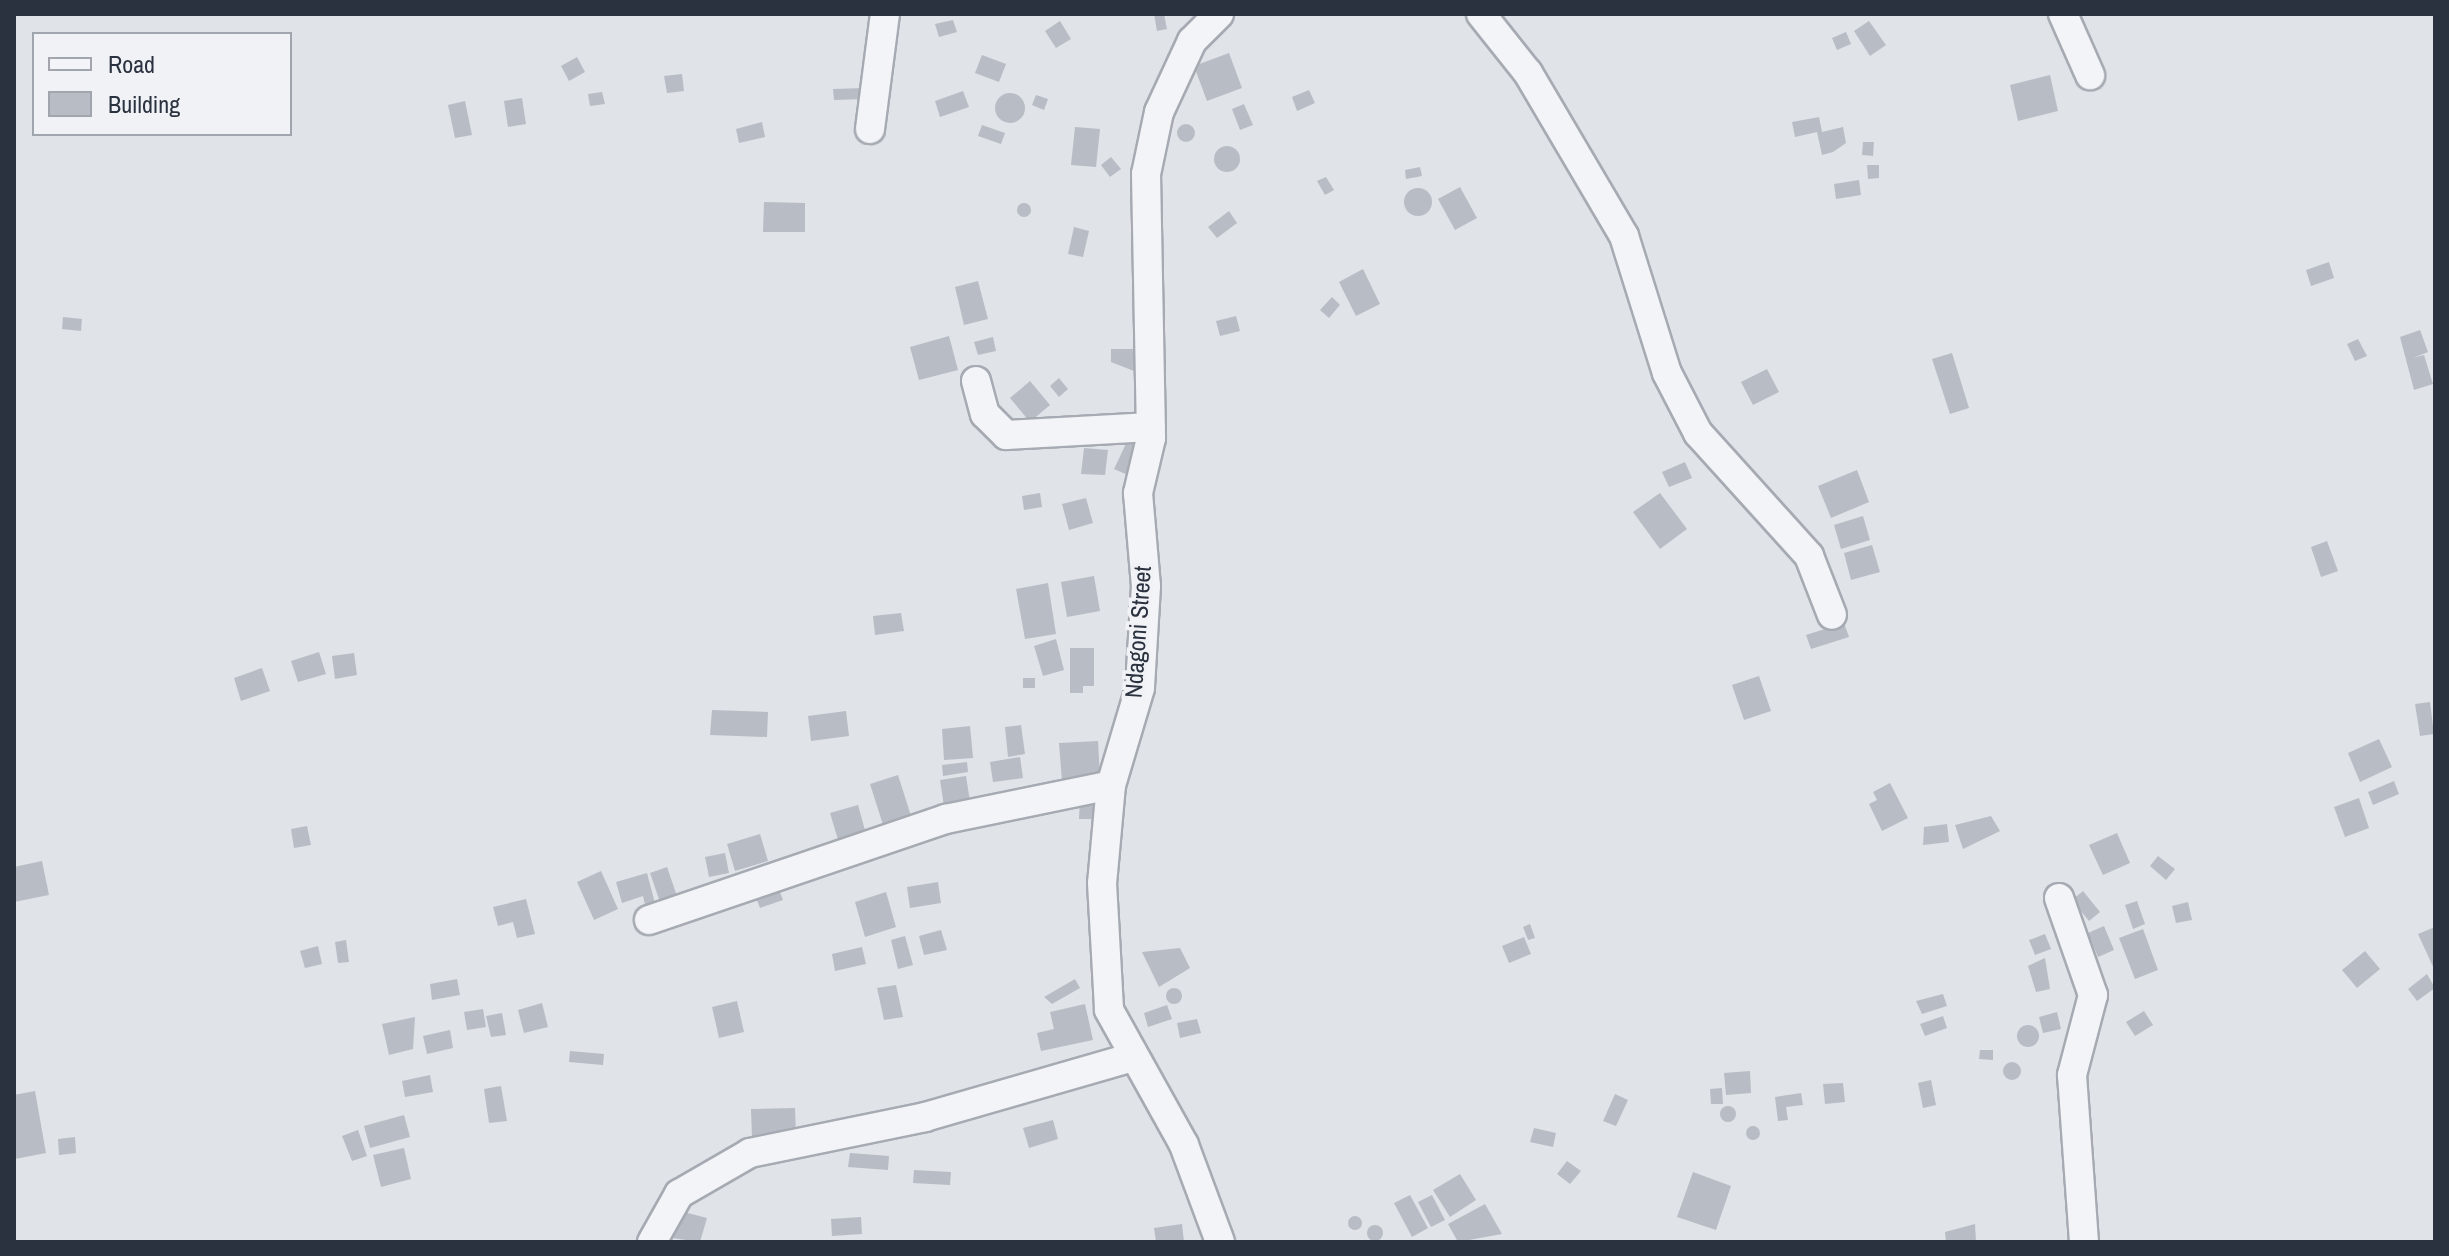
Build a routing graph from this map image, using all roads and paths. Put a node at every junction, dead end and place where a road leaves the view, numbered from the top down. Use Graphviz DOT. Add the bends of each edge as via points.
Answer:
graph roads {
  1 [pos="885,14"];
  2 [pos="1219,14"];
  3 [pos="1481,14"];
  4 [pos="2063,14"];
  5 [pos="2090,75"];
  6 [pos="870,129"];
  7 [pos="976,381"];
  8 [pos="1151,427"];
  9 [pos="1832,615"];
  10 [pos="1111,785"];
  11 [pos="2059,898"];
  12 [pos="649,920"];
  13 [pos="1129,1058"];
  14 [pos="652,1242"];
  15 [pos="1220,1242"];
  16 [pos="2084,1242"];
  1 -- 6 [label="street"];
  2 -- 8 [label="street, Ndagoni Street" via="1192,41 1159,112 1146,174"];
  3 -- 9 [label="street" via="1528,73 1624,236 1667,373 1698,433 1809,556"];
  4 -- 5 [label="street"];
  7 -- 8 [label="street" via="985,414 1006,435"];
  8 -- 10 [label="street, Ndagoni Street" via="1138,493 1146,586 1140,688"];
  10 -- 12 [label="street" via="946,819"];
  10 -- 13 [label="street, Ndagoni Street" via="1103,976"];
  11 -- 16 [label="street" via="2093,995 2072,1075"];
  13 -- 14 [label="street" via="925,1117 750,1153 679,1194"];
  13 -- 15 [label="street, Ndagoni Street" via="1184,1145"];
}
